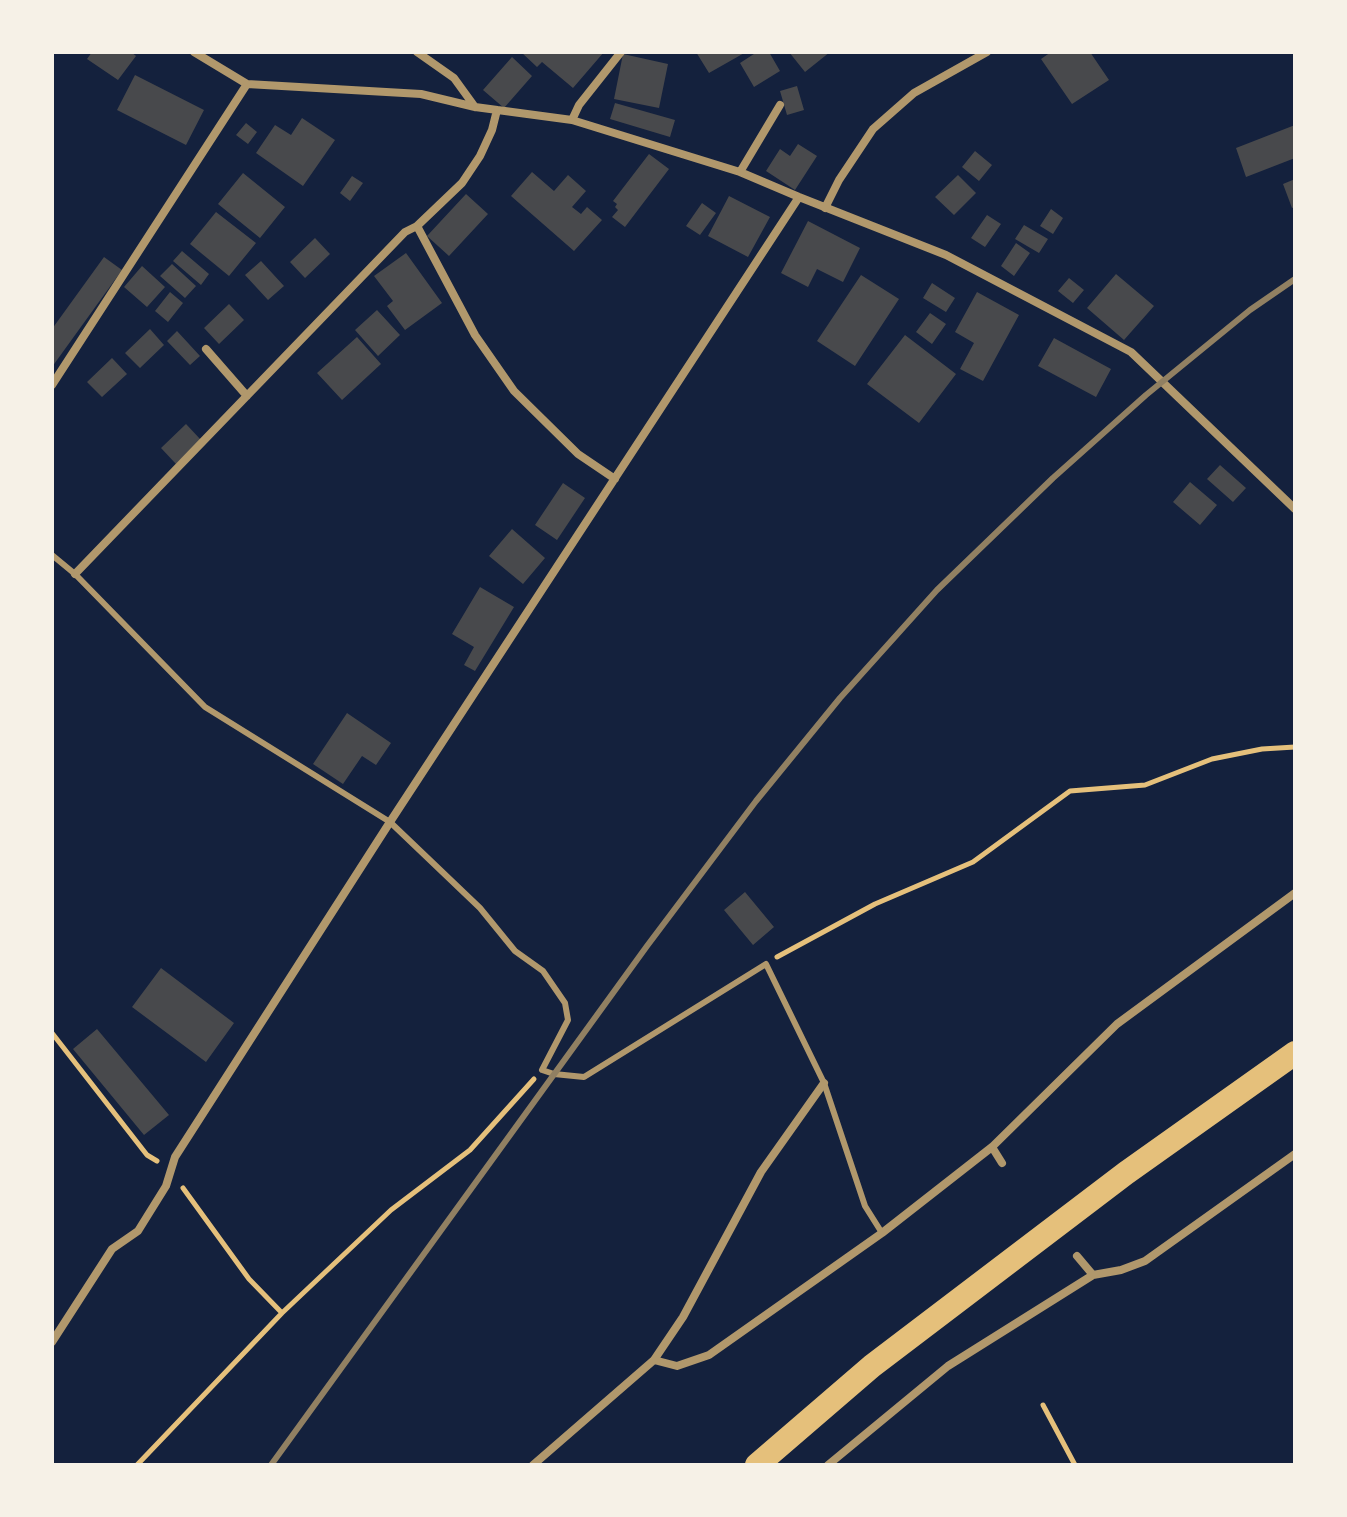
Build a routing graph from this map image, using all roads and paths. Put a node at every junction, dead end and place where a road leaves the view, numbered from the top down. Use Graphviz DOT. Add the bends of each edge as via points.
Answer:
graph roads {
  1 [pos="194,52"];
  2 [pos="417,52"];
  3 [pos="621,52"];
  4 [pos="987,52"];
  5 [pos="247,84"];
  6 [pos="780,105"];
  7 [pos="475,107"];
  8 [pos="497,110"];
  9 [pos="572,120"];
  10 [pos="740,172"];
  11 [pos="799,197"];
  12 [pos="825,208"];
  13 [pos="417,226"];
  14 [pos="206,349"];
  15 [pos="52,385"];
  16 [pos="247,396"];
  17 [pos="615,479"];
  18 [pos="1295,509"];
  19 [pos="52,555"];
  20 [pos="75,574"];
  21 [pos="1295,747"];
  22 [pos="390,822"];
  23 [pos="1295,893"];
  24 [pos="766,964"];
  25 [pos="52,1033"];
  26 [pos="1295,1053"];
  27 [pos="542,1070"];
  28 [pos="824,1083"];
  29 [pos="992,1147"];
  30 [pos="1295,1154"];
  31 [pos="1002,1163"];
  32 [pos="171,1169"];
  33 [pos="882,1233"];
  34 [pos="1077,1256"];
  35 [pos="1093,1275"];
  36 [pos="282,1313"];
  37 [pos="52,1342"];
  38 [pos="654,1360"];
  39 [pos="1043,1405"];
  40 [pos="137,1465"];
  41 [pos="533,1465"];
  42 [pos="757,1465"];
  43 [pos="828,1465"];
  44 [pos="1075,1465"];
  1 -- 5 [label="street"];
  2 -- 7 [label="street" via="454,78"];
  3 -- 9 [label="street"];
  4 -- 12 [label="street" via="914,93 873,129"];
  5 -- 7 [label="street" via="421,94"];
  5 -- 15 [label="street"];
  6 -- 10 [label="street"];
  7 -- 8 [label="street"];
  8 -- 9 [label="street"];
  8 -- 13 [label="street" via="480,156 462,183"];
  9 -- 10 [label="street"];
  10 -- 11 [label="street"];
  11 -- 12 [label="street"];
  11 -- 17 [label="street"];
  12 -- 18 [label="street" via="946,255 1131,352"];
  13 -- 16 [label="street" via="405,232"];
  13 -- 17 [label="street" via="475,335 514,391 578,454"];
  14 -- 16 [label="street"];
  16 -- 20 [label="street"];
  17 -- 22 [label="street"];
  19 -- 20 [label="lane"];
  20 -- 22 [label="lane" via="205,707"];
  21 -- 24 [label="path" via="1212,759 1145,785 1070,791 973,862 875,904"];
  22 -- 27 [label="lane" via="469,897 515,951 543,971 565,1003 568,1020"];
  22 -- 32 [label="street"];
  23 -- 29 [label="street" via="1117,1024"];
  24 -- 27 [label="lane" via="584,1077"];
  24 -- 28 [label="lane"];
  25 -- 32 [label="path" via="147,1155"];
  26 -- 42 [label="highway" via="1126,1173 872,1366"];
  27 -- 36 [label="path" via="470,1150 391,1210"];
  28 -- 33 [label="lane" via="865,1206"];
  28 -- 38 [label="street" via="761,1172"];
  29 -- 31 [label="street"];
  29 -- 33 [label="street"];
  30 -- 35 [label="street" via="1145,1261"];
  32 -- 36 [label="path" via="249,1279"];
  32 -- 37 [label="street" via="138,1231 112,1249"];
  33 -- 38 [label="street" via="709,1355 677,1366"];
  34 -- 35 [label="street"];
  35 -- 43 [label="street" via="948,1366"];
  36 -- 40 [label="path"];
  38 -- 41 [label="street"];
  39 -- 44 [label="path"];
}
